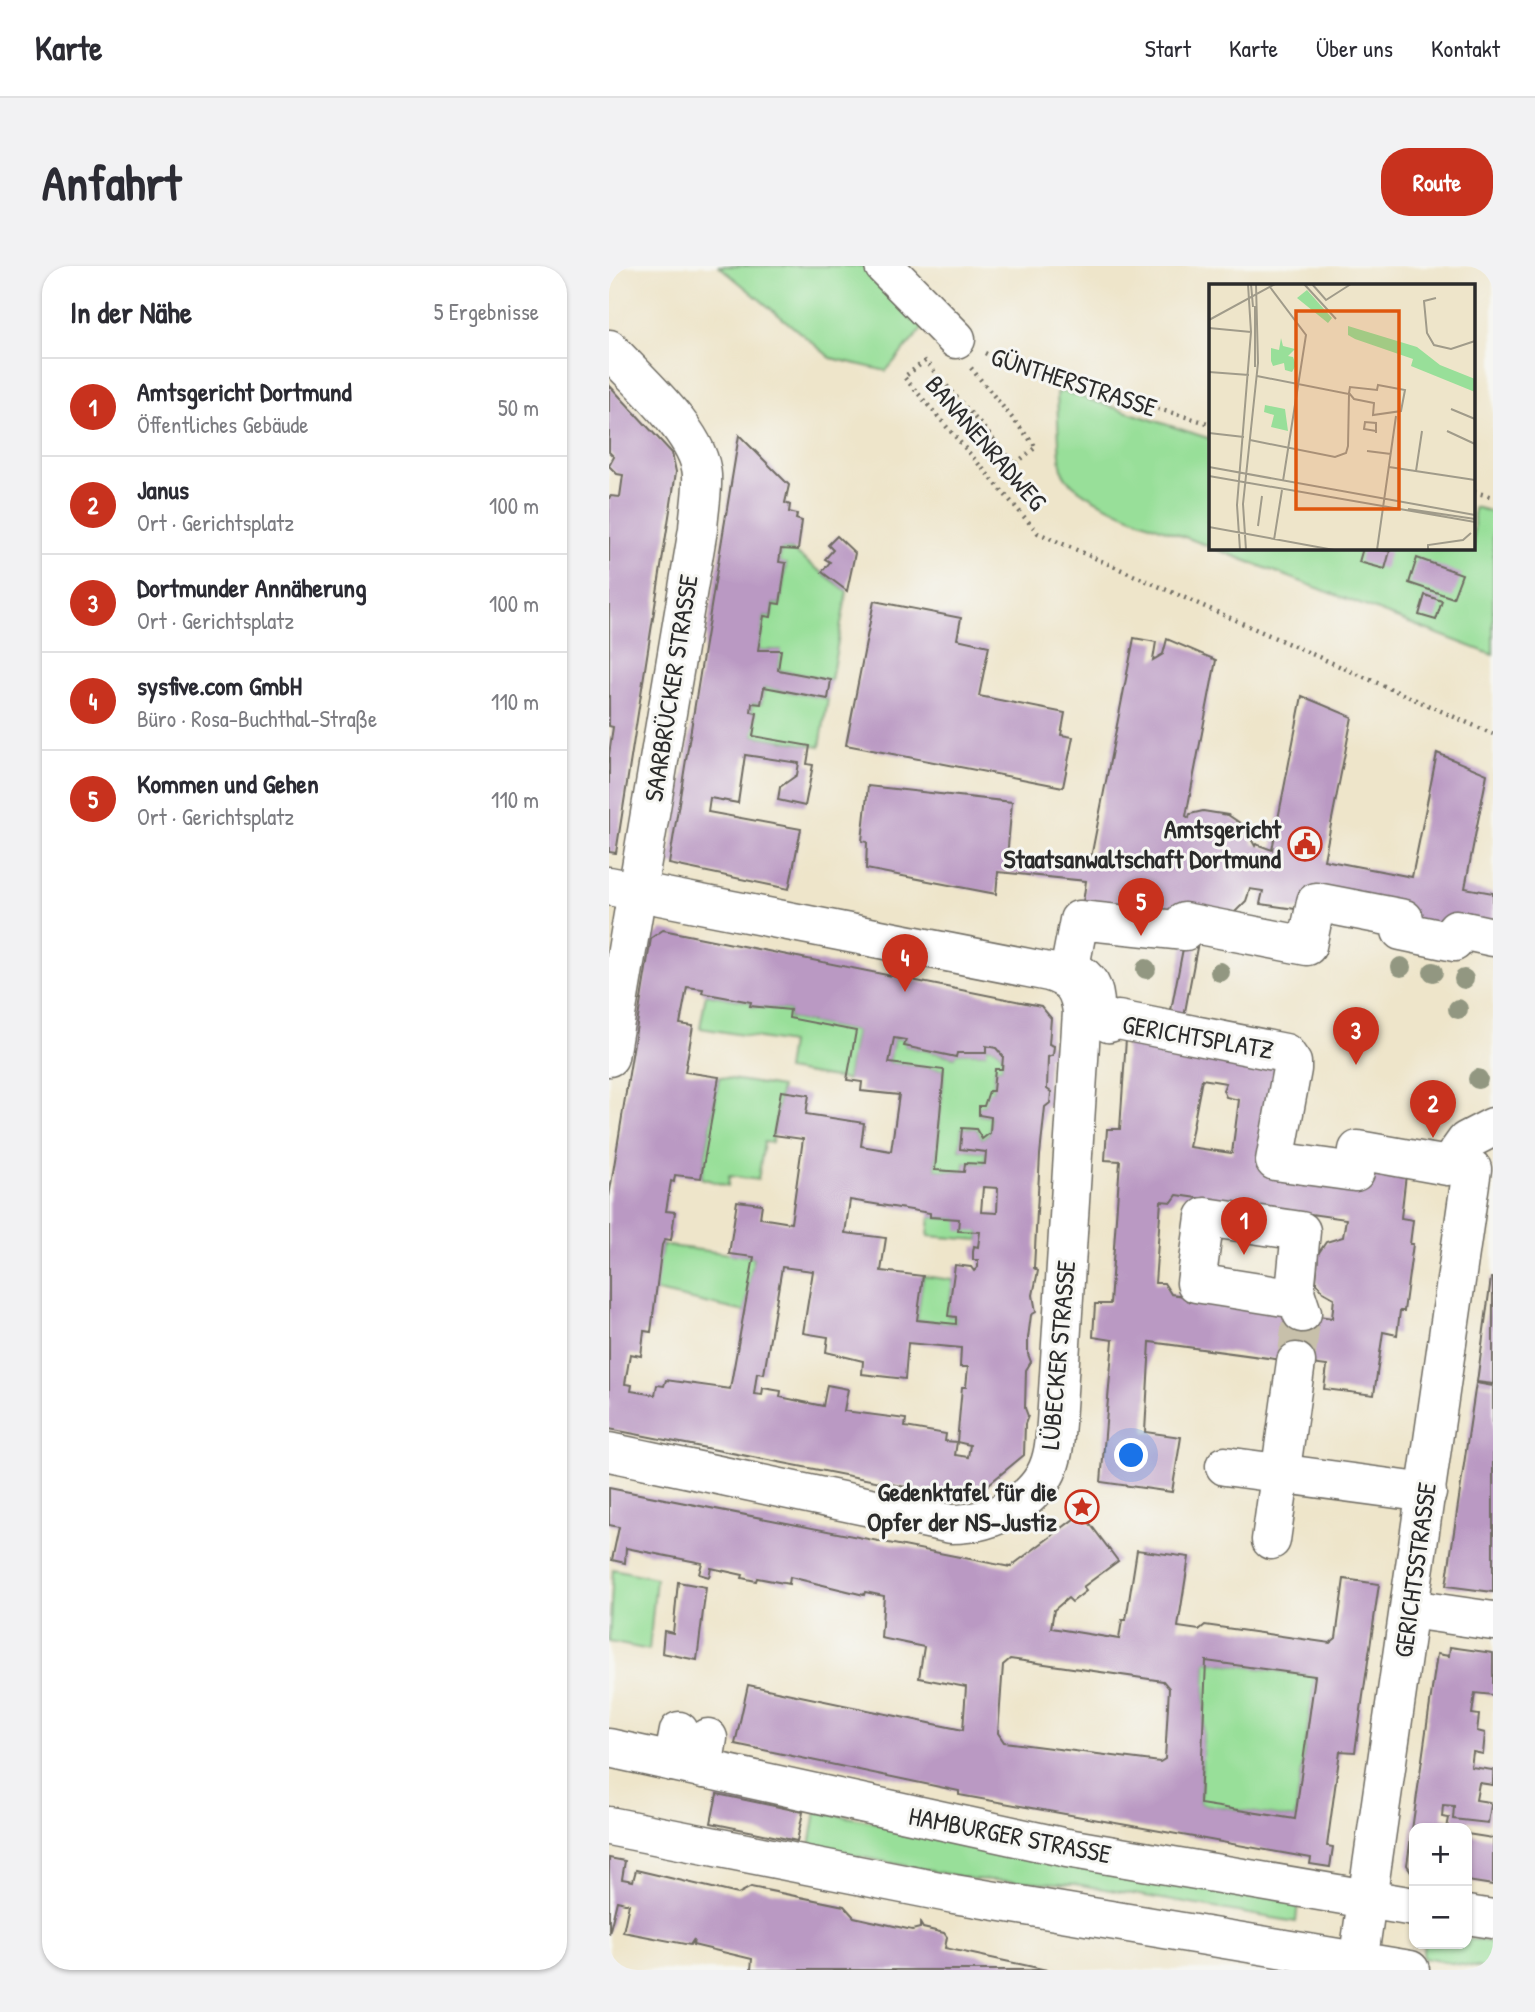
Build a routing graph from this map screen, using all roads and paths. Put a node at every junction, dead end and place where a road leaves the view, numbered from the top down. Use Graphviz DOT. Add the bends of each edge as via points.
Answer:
graph roads {
  1 [pos="884,266"];
  2 [pos="956,339"];
  3 [pos="612,358"];
  4 [pos="1209,423"];
  5 [pos="1475,492"];
  6 [pos="1493,497"];
  7 [pos="1493,734"];
  8 [pos="624,889"];
  9 [pos="1493,937"];
  10 [pos="609,1057"];
  11 [pos="1493,1127"];
  12 [pos="1472,1169"];
  13 [pos="1296,1362"];
  14 [pos="609,1452"];
  15 [pos="1225,1466"];
  16 [pos="1280,1473"];
  17 [pos="1427,1493"];
  18 [pos="1271,1541"];
  19 [pos="1410,1609"];
  20 [pos="1493,1621"];
  21 [pos="609,1748"];
  22 [pos="609,1826"];
  23 [pos="1368,1900"];
  24 [pos="1409,1906"];
  25 [pos="1472,1916"];
  26 [pos="1493,1919"];
  27 [pos="1358,1966"];
  28 [pos="1410,1970"];
  1 -- 2 [label="street"];
  2 -- 4 [label="path, GÜNTHERSTRASSE" via="1015,368"];
  2 -- 7 [label="path, BANANENRADWEG" via="958,352 1036,447 1015,464 925,361 904,377 1038,533"];
  3 -- 8 [label="street, SAARBRÜCKER STRASSE" via="682,430 702,472 698,529"];
  5 -- 6 [label="path"];
  8 -- 10 [label="street, SAARBRÜCKER STRASSE"];
  8 -- 14 [label="street, LÜBECKER STRASSE" via="1049,972 1076,986 1082,1012 1056,1423 1052,1457 1040,1483 1002,1516 950,1524"];
  9 -- 11 [label="street, GERICHTSPLATZ" via="1456,929 1454,942 1401,932 1404,919 1316,902 1307,946 1184,922 1185,932 1079,920 1070,967 1089,979 1096,994 1095,1011 1109,1023 1118,1020 1285,1053 1292,1069 1275,1161 1355,1172 1358,1150 1448,1166 1466,1141"];
  12 -- 17 [label="street, GERICHTSSTRASSE"];
  13 -- 16 [label="street"];
  15 -- 16 [label="street"];
  16 -- 17 [label="street"];
  16 -- 18 [label="street"];
  17 -- 19 [label="street, GERICHTSSTRASSE"];
  19 -- 20 [label="street"];
  19 -- 23 [label="street, GERICHTSSTRASSE"];
  21 -- 23 [label="street, HAMBURGER STRASSE" via="691,1750 1067,1848"];
  22 -- 27 [label="street"];
  23 -- 24 [label="street, HAMBURGER STRASSE"];
  23 -- 27 [label="street, GERICHTSSTRASSE"];
  25 -- 26 [label="street"];
  27 -- 28 [label="street"];
}
